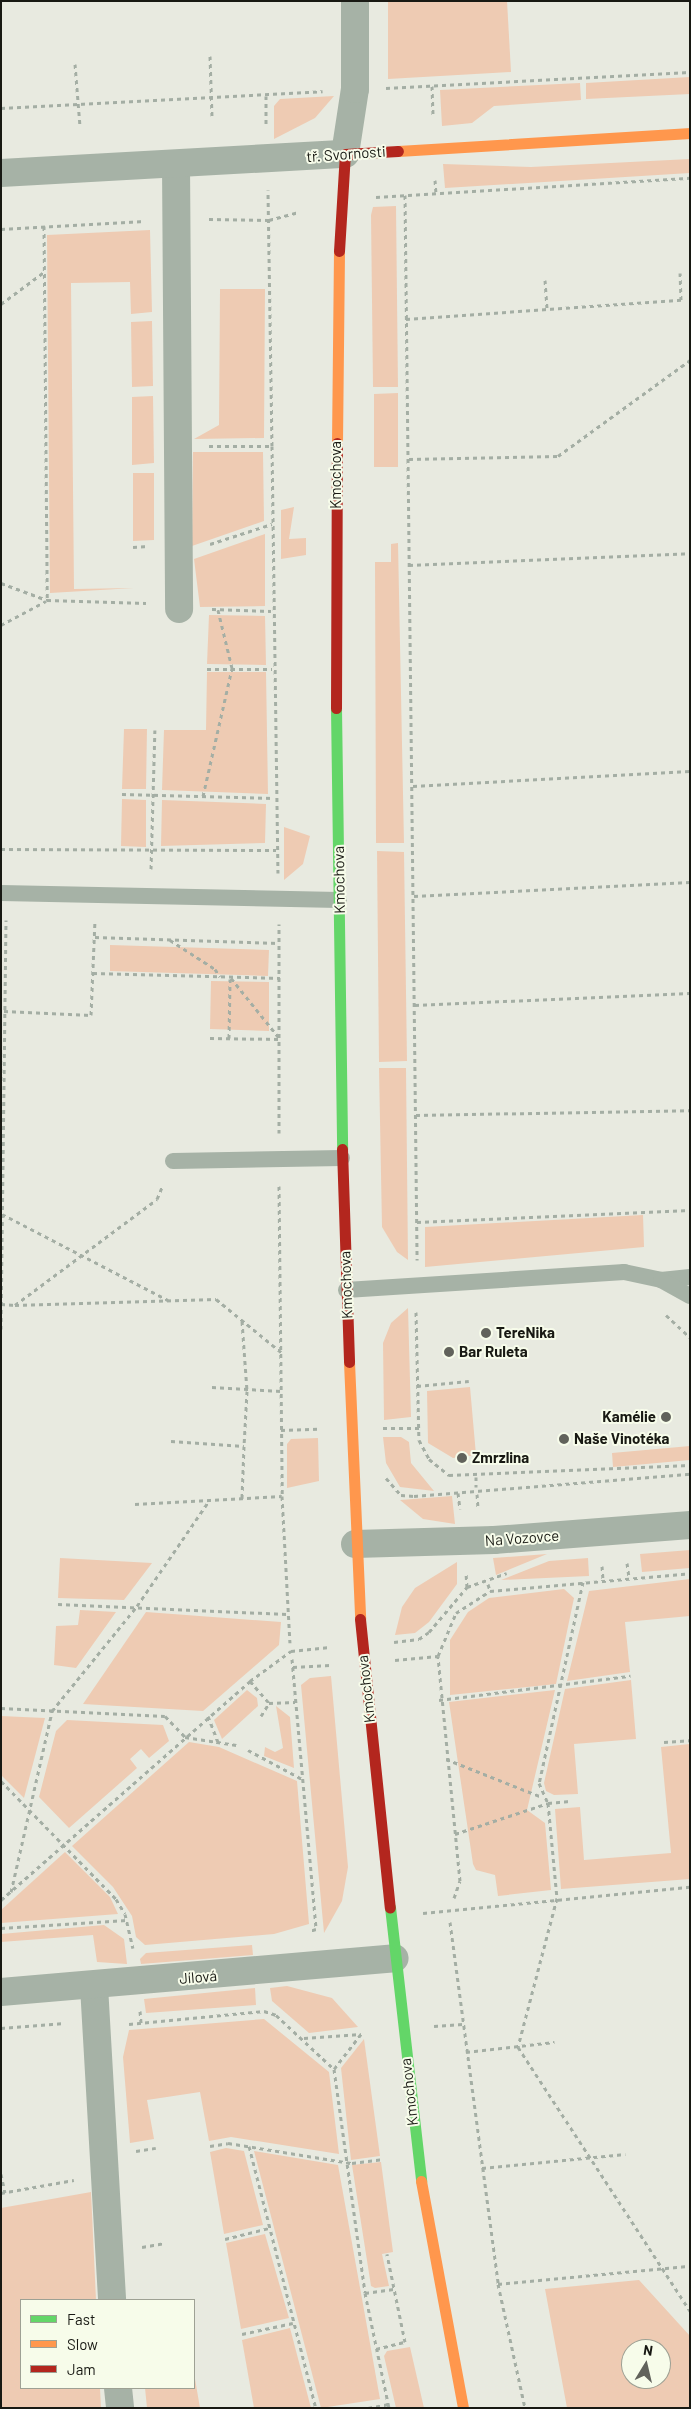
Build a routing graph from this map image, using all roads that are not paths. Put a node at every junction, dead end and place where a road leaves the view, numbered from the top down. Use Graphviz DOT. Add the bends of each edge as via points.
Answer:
graph roads {
  1 [pos="355,1"];
  2 [pos="690,133"];
  3 [pos="345,154"];
  4 [pos="176,164"];
  5 [pos="1,173"];
  6 [pos="179,609"];
  7 [pos="1,893"];
  8 [pos="339,900"];
  9 [pos="342,1158"];
  10 [pos="173,1162"];
  11 [pos="690,1277"];
  12 [pos="660,1280"];
  13 [pos="346,1290"];
  14 [pos="690,1296"];
  15 [pos="690,1525"];
  16 [pos="355,1544"];
  17 [pos="395,1958"];
  18 [pos="94,1986"];
  19 [pos="1,1992"];
  20 [pos="112,2299"];
  21 [pos="118,2389"];
  22 [pos="120,2408"];
  23 [pos="463,2408"];
  1 -- 3 [label="street" via="368,89"];
  2 -- 3 [label="street, tř. Svornosti"];
  3 -- 4 [label="street, tř. Svornosti"];
  3 -- 8 [label="street, Kmochova" via="336,285"];
  4 -- 5 [label="street, tř. Svornosti"];
  4 -- 6 [label="street"];
  7 -- 8 [label="lane"];
  8 -- 9 [label="street, Kmochova"];
  9 -- 10 [label="lane"];
  9 -- 13 [label="street, Kmochova"];
  11 -- 12 [label="lane"];
  12 -- 13 [label="lane" via="624,1272"];
  12 -- 14 [label="lane"];
  13 -- 16 [label="street, Kmochova"];
  15 -- 16 [label="street, Na Vozovce" via="463,1542"];
  16 -- 17 [label="street, Kmochova" via="363,1662"];
  17 -- 18 [label="street, Jílová"];
  17 -- 23 [label="street, Kmochova" via="416,2152"];
  18 -- 19 [label="street, Jílová"];
  18 -- 20 [label="street"];
  21 -- 22 [label="street"];
}
